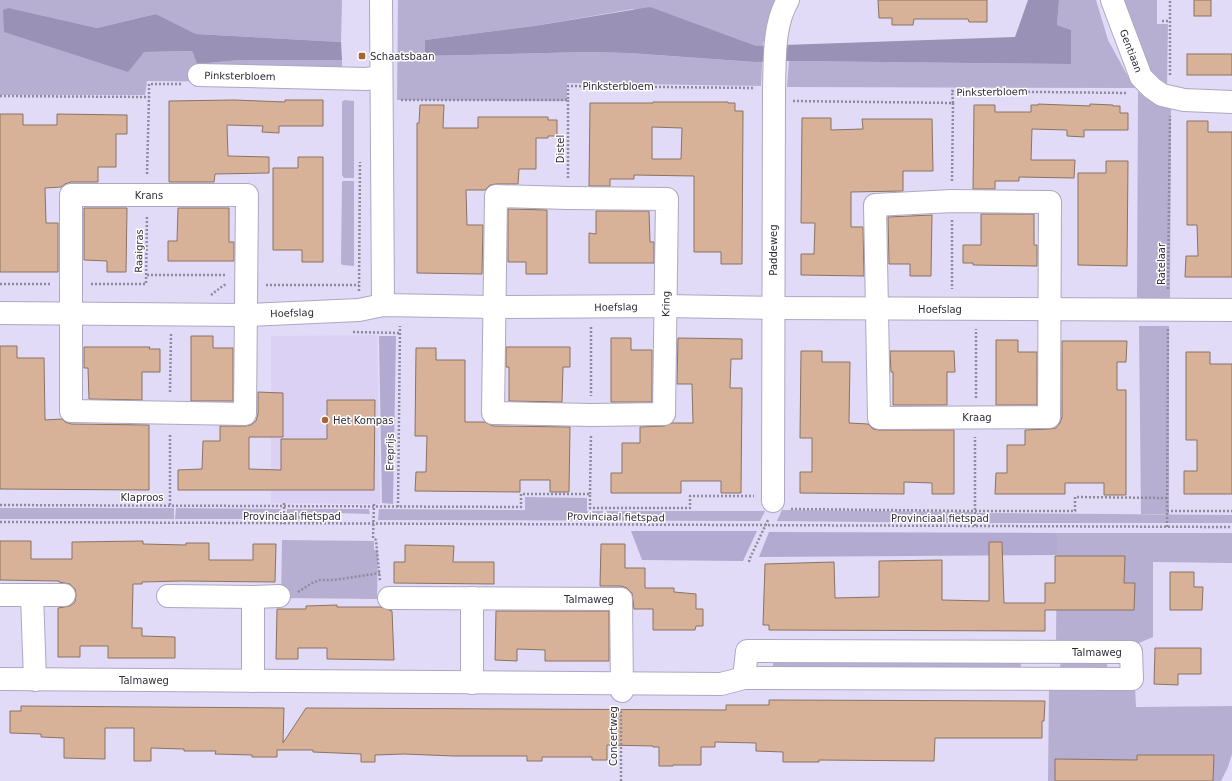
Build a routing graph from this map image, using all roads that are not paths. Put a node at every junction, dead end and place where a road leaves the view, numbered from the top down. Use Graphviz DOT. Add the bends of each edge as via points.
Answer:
graph roads {
  1 [pos="381,0"];
  2 [pos="788,0"];
  3 [pos="1112,0"];
  4 [pos="199,75"];
  5 [pos="381,77"];
  6 [pos="1232,102"];
  7 [pos="383,305"];
  8 [pos="666,306"];
  9 [pos="494,307"];
  10 [pos="773,308"];
  11 [pos="877,308"];
  12 [pos="1051,309"];
  13 [pos="1232,310"];
  14 [pos="72,313"];
  15 [pos="0,314"];
  16 [pos="246,314"];
  17 [pos="773,502"];
  18 [pos="0,595"];
  19 [pos="32,595"];
  20 [pos="64,595"];
  21 [pos="168,596"];
  22 [pos="279,596"];
  23 [pos="253,597"];
  24 [pos="389,598"];
  25 [pos="472,598"];
  26 [pos="744,678"];
  27 [pos="0,679"];
  28 [pos="35,680"];
  29 [pos="253,681"];
  30 [pos="472,683"];
  31 [pos="621,688"];
  1 -- 5 [label="street"];
  2 -- 10 [label="street, Paddeweg" via="779,22 775,64"];
  3 -- 6 [label="street, Gentiaan" via="1141,77 1152,88 1162,95 1184,100"];
  4 -- 5 [label="street, Pinksterbloem" via="366,79"];
  5 -- 7 [label="street"];
  7 -- 9 [label="street, Hoefslag"];
  7 -- 16 [label="street, Hoefslag" via="359,310"];
  8 -- 9 [label="street, Hoefslag"];
  8 -- 9 [label="street, Kring" via="664,414 591,415 493,413"];
  8 -- 9 [label="street, Kring" via="666,198 496,196"];
  8 -- 10 [label="street, Hoefslag"];
  10 -- 11 [label="street, Hoefslag"];
  10 -- 17 [label="street, Paddeweg"];
  11 -- 12 [label="street, Hoefslag"];
  11 -- 12 [label="street, Kraag" via="875,205 952,201 1050,202"];
  11 -- 12 [label="street, Kraag" via="879,418 1049,417"];
  12 -- 13 [label="street, Hoefslag"];
  14 -- 15 [label="street, Hoefslag"];
  14 -- 16 [label="street, Hoefslag"];
  14 -- 16 [label="street, Krans" via="71,410 245,414"];
  14 -- 16 [label="street, Krans" via="72,195 247,194"];
  18 -- 19 [label="street"];
  19 -- 20 [label="street"];
  19 -- 28 [label="street"];
  21 -- 23 [label="street"];
  22 -- 23 [label="street"];
  23 -- 29 [label="street"];
  24 -- 25 [label="street, Talmaweg"];
  25 -- 30 [label="street"];
  25 -- 31 [label="street, Talmaweg" via="621,599"];
  26 -- 26 [label="street, Talmaweg" via="747,651 1132,652 1132,679"];
  26 -- 31 [label="street, Talmaweg" via="721,684"];
  27 -- 28 [label="street, Talmaweg"];
  28 -- 29 [label="street, Talmaweg"];
  29 -- 30 [label="street, Talmaweg"];
  30 -- 31 [label="street, Talmaweg"];
}
